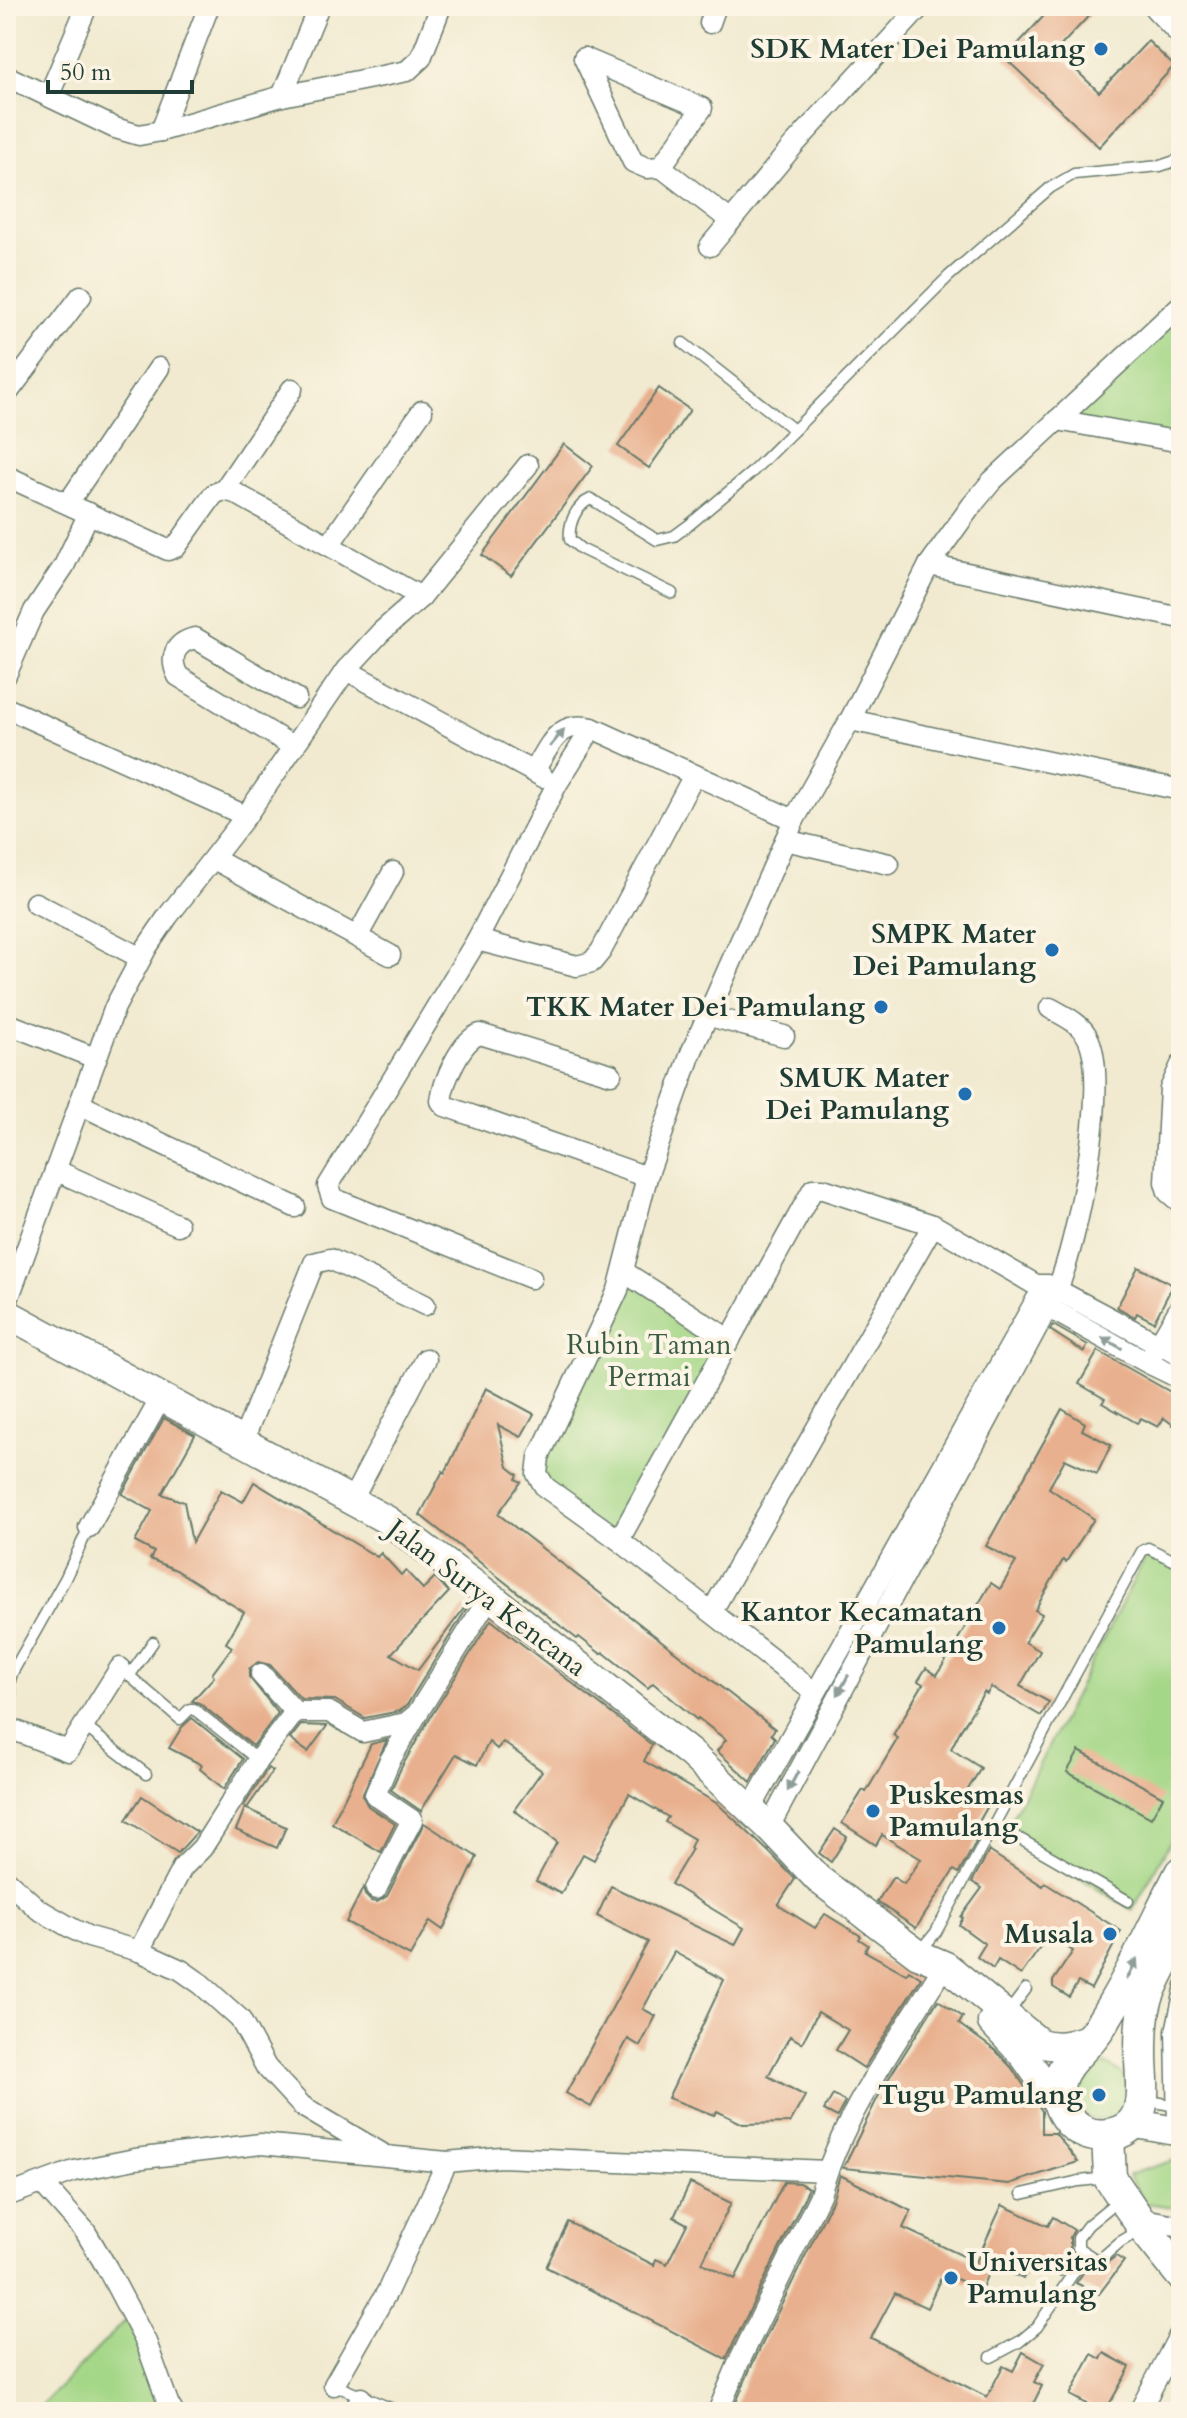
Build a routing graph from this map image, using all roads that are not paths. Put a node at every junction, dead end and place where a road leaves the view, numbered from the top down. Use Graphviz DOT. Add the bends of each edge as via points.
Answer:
graph roads {
  1 [pos="87,6"];
  2 [pos="209,6"];
  3 [pos="319,6"];
  4 [pos="441,6"];
  5 [pos="921,6"];
  6 [pos="1158,6"];
  7 [pos="1181,30"];
  8 [pos="6,76"];
  9 [pos="49,95"];
  10 [pos="282,96"];
  11 [pos="161,131"];
  12 [pos="1181,159"];
  13 [pos="661,167"];
  14 [pos="731,221"];
  15 [pos="710,246"];
  16 [pos="81,296"];
  17 [pos="1181,305"];
  18 [pos="683,343"];
  19 [pos="159,368"];
  20 [pos="292,389"];
  21 [pos="6,395"];
  22 [pos="422,411"];
  23 [pos="1057,420"];
  24 [pos="794,430"];
  25 [pos="1181,442"];
  26 [pos="528,465"];
  27 [pos="6,476"];
  28 [pos="224,490"];
  29 [pos="68,503"];
  30 [pos="89,513"];
  31 [pos="329,545"];
  32 [pos="929,565"];
  33 [pos="672,593"];
  34 [pos="421,597"];
  35 [pos="1181,618"];
  36 [pos="346,670"];
  37 [pos="6,675"];
  38 [pos="296,698"];
  39 [pos="6,708"];
  40 [pos="850,720"];
  41 [pos="592,728"];
  42 [pos="294,747"];
  43 [pos="534,771"];
  44 [pos="694,775"];
  45 [pos="557,784"];
  46 [pos="1181,790"];
  47 [pos="246,816"];
  48 [pos="794,820"];
  49 [pos="785,840"];
  50 [pos="214,859"];
  51 [pos="889,864"];
  52 [pos="393,872"];
  53 [pos="35,903"];
  54 [pos="357,937"];
  55 [pos="477,940"];
  56 [pos="390,955"];
  57 [pos="141,958"];
  58 [pos="1050,1008"];
  59 [pos="706,1015"];
  60 [pos="11,1025"];
  61 [pos="784,1036"];
  62 [pos="95,1058"];
  63 [pos="1181,1065"];
  64 [pos="611,1074"];
  65 [pos="79,1104"];
  66 [pos="55,1170"];
  67 [pos="647,1177"];
  68 [pos="1181,1203"];
  69 [pos="295,1207"];
  70 [pos="178,1225"];
  71 [pos="933,1225"];
  72 [pos="624,1272"];
  73 [pos="531,1278"];
  74 [pos="1044,1296"];
  75 [pos="6,1305"];
  76 [pos="425,1305"];
  77 [pos="1181,1306"];
  78 [pos="6,1313"];
  79 [pos="730,1340"];
  80 [pos="1153,1355"];
  81 [pos="1181,1356"];
  82 [pos="426,1359"];
  83 [pos="1181,1379"];
  84 [pos="162,1396"];
  85 [pos="242,1443"];
  86 [pos="351,1502"];
  87 [pos="89,1527"];
  88 [pos="619,1540"];
  89 [pos="1181,1564"];
  90 [pos="885,1588"];
  91 [pos="490,1596"];
  92 [pos="712,1611"];
  93 [pos="153,1642"];
  94 [pos="125,1672"];
  95 [pos="261,1674"];
  96 [pos="815,1693"];
  97 [pos="11,1694"];
  98 [pos="295,1712"];
  99 [pos="417,1714"];
  100 [pos="84,1726"];
  101 [pos="6,1727"];
  102 [pos="258,1760"];
  103 [pos="146,1774"];
  104 [pos="759,1818"];
  105 [pos="994,1824"];
  106 [pos="1181,1873"];
  107 [pos="6,1880"];
  108 [pos="376,1889"];
  109 [pos="1128,1901"];
  110 [pos="1181,1930"];
  111 [pos="139,1951"];
  112 [pos="918,1954"];
  113 [pos="937,1977"];
  114 [pos="1180,1988"];
  115 [pos="1026,1989"];
  116 [pos="1001,2021"];
  117 [pos="1157,2031"];
  118 [pos="1093,2037"];
  119 [pos="1061,2108"];
  120 [pos="1155,2119"];
  121 [pos="390,2157"];
  122 [pos="447,2162"];
  123 [pos="827,2171"];
  124 [pos="43,2184"];
  125 [pos="8,2193"];
  126 [pos="1022,2194"];
  127 [pos="1128,2205"];
  128 [pos="1181,2226"];
  129 [pos="1086,2254"];
  130 [pos="1181,2274"];
  131 [pos="1181,2332"];
  132 [pos="991,2357"];
  133 [pos="334,2385"];
  134 [pos="357,2405"];
  135 [pos="173,2412"];
  136 [pos="400,2412"];
  137 [pos="718,2412"];
  138 [pos="1139,2412"];
  1 -- 9 [label="street"];
  2 -- 11 [label="street"];
  3 -- 10 [label="street"];
  4 -- 10 [label="street" via="421,58 407,71"];
  5 -- 14 [label="street"];
  6 -- 7 [label="main road"];
  8 -- 9 [label="street"];
  9 -- 11 [label="street" via="126,132"];
  10 -- 11 [label="street"];
  12 -- 24 [label="lane" via="1160,166 1074,174 1050,188 949,276"];
  13 -- 13 [label="street" via="633,162 584,58 702,108"];
  13 -- 14 [label="street"];
  14 -- 15 [label="street"];
  16 -- 21 [label="street"];
  17 -- 23 [label="street"];
  18 -- 24 [label="lane"];
  19 -- 29 [label="street"];
  20 -- 28 [label="street"];
  22 -- 31 [label="street"];
  23 -- 25 [label="street"];
  23 -- 32 [label="street" via="992,481"];
  24 -- 33 [label="lane" via="674,536 657,540 602,504 583,502 569,529 570,540"];
  26 -- 34 [label="street"];
  27 -- 29 [label="street"];
  28 -- 30 [label="street" via="214,494 176,547 168,550"];
  28 -- 31 [label="street"];
  29 -- 30 [label="street"];
  30 -- 37 [label="street" via="64,566 34,611"];
  31 -- 34 [label="street"];
  32 -- 35 [label="street"];
  32 -- 40 [label="street"];
  34 -- 36 [label="street"];
  36 -- 42 [label="street"];
  36 -- 43 [label="street"];
  38 -- 42 [label="street" via="195,638 178,645 173,657 178,676"];
  39 -- 47 [label="street"];
  40 -- 46 [label="street"];
  40 -- 48 [label="street"];
  43 -- 41 [label="street, one-way" via="560,731 577,724"];
  41 -- 44 [label="street"];
  41 -- 45 [label="street"];
  42 -- 47 [label="street"];
  43 -- 45 [label="street"];
  44 -- 48 [label="street"];
  44 -- 55 [label="street" via="592,962 577,966"];
  45 -- 55 [label="street"];
  47 -- 50 [label="street"];
  48 -- 49 [label="street"];
  49 -- 51 [label="street"];
  49 -- 59 [label="street"];
  50 -- 54 [label="street"];
  50 -- 57 [label="street"];
  52 -- 54 [label="street"];
  53 -- 57 [label="street"];
  54 -- 56 [label="street"];
  55 -- 73 [label="street" via="328,1192"];
  57 -- 62 [label="street"];
  58 -- 74 [label="street" via="1079,1025 1089,1039 1097,1071 1087,1177 1068,1265"];
  59 -- 61 [label="street"];
  59 -- 67 [label="street"];
  60 -- 62 [label="street"];
  62 -- 65 [label="street"];
  63 -- 68 [label="street" via="1170,1089 1165,1182"];
  64 -- 67 [label="street" via="480,1034 463,1046 441,1101"];
  65 -- 66 [label="street"];
  65 -- 69 [label="street"];
  66 -- 70 [label="street"];
  66 -- 75 [label="street"];
  67 -- 72 [label="street"];
  71 -- 74 [label="street"];
  71 -- 79 [label="street" via="813,1189"];
  71 -- 92 [label="street"];
  72 -- 79 [label="street"];
  72 -- 88 [label="street" via="539,1457 537,1474 545,1487"];
  74 -- 80 [label="street"];
  74 -- 90 [label="street"];
  76 -- 85 [label="street" via="330,1259 314,1263"];
  77 -- 80 [label="street"];
  78 -- 84 [label="main road, Jalan Surya Kencana"];
  79 -- 88 [label="street"];
  80 -- 81 [label="street"];
  80 -- 83 [label="street"];
  82 -- 86 [label="street"];
  84 -- 85 [label="main road, Jalan Surya Kencana"];
  84 -- 87 [label="street"];
  85 -- 86 [label="main road, Jalan Surya Kencana"];
  86 -- 91 [label="main road, Jalan Surya Kencana" via="387,1520"];
  87 -- 97 [label="lane" via="12,1673"];
  88 -- 92 [label="street"];
  89 -- 105 [label="lane" via="1155,1550 1142,1551"];
  90 -- 96 [label="street"];
  90 -- 104 [label="street, one-way"];
  91 -- 99 [label="street"];
  91 -- 104 [label="main road, Jalan Surya Kencana" via="691,1754"];
  92 -- 96 [label="street"];
  93 -- 94 [label="lane"];
  94 -- 100 [label="street"];
  94 -- 102 [label="lane" via="180,1719 194,1709"];
  95 -- 98 [label="street"];
  96 -- 104 [label="street"];
  98 -- 99 [label="street" via="329,1712 363,1732 406,1723"];
  98 -- 102 [label="street"];
  99 -- 108 [label="street" via="375,1795 412,1820"];
  100 -- 101 [label="street" via="68,1751"];
  100 -- 103 [label="lane"];
  102 -- 111 [label="street" via="202,1848 182,1868"];
  104 -- 112 [label="main road, Jalan Surya Kencana" via="818,1879"];
  105 -- 109 [label="lane"];
  105 -- 112 [label="lane" via="936,1932"];
  118 -- 106 [label="main road, one-way"];
  107 -- 111 [label="street" via="38,1909 73,1929"];
  110 -- 117 [label="main road" via="1147,1996"];
  111 -- 121 [label="street" via="181,1970 220,1999 250,2034 266,2067 302,2106"];
  112 -- 113 [label="main road, Jalan Surya Kencana"];
  112 -- 116 [label="main road, Jalan Surya Kencana" via="946,1966"];
  113 -- 116 [label="main road, Jalan Surya Kencana"];
  113 -- 123 [label="street" via="850,2118"];
  114 -- 117 [label="lane"];
  115 -- 116 [label="lane"];
  116 -- 118 [label="main road, Jalan Surya Kencana" via="1054,2047"];
  116 -- 119 [label="main road, Jalan Surya Kencana"];
  117 -- 120 [label="main road"];
  118 -- 119 [label="main road" via="1064,2068 1057,2095"];
  119 -- 120 [label="main road" via="1068,2120 1093,2135"];
  120 -- 127 [label="main road"];
  121 -- 122 [label="street"];
  121 -- 124 [label="street" via="261,2144 135,2159 74,2171"];
  122 -- 123 [label="street" via="501,2157"];
  122 -- 133 [label="street" via="387,2292"];
  123 -- 137 [label="street"];
  124 -- 125 [label="street"];
  124 -- 135 [label="street" via="85,2231 107,2268 146,2342"];
  126 -- 127 [label="lane" via="1079,2181"];
  127 -- 128 [label="street"];
  127 -- 129 [label="lane" via="1120,2242 1098,2261"];
  127 -- 129 [label="lane" via="1088,2225 1078,2238 1078,2248"];
  127 -- 130 [label="main road"];
  129 -- 132 [label="lane" via="1037,2327"];
  131 -- 138 [label="street"];
  133 -- 134 [label="lane"];
  134 -- 136 [label="lane"];
}
